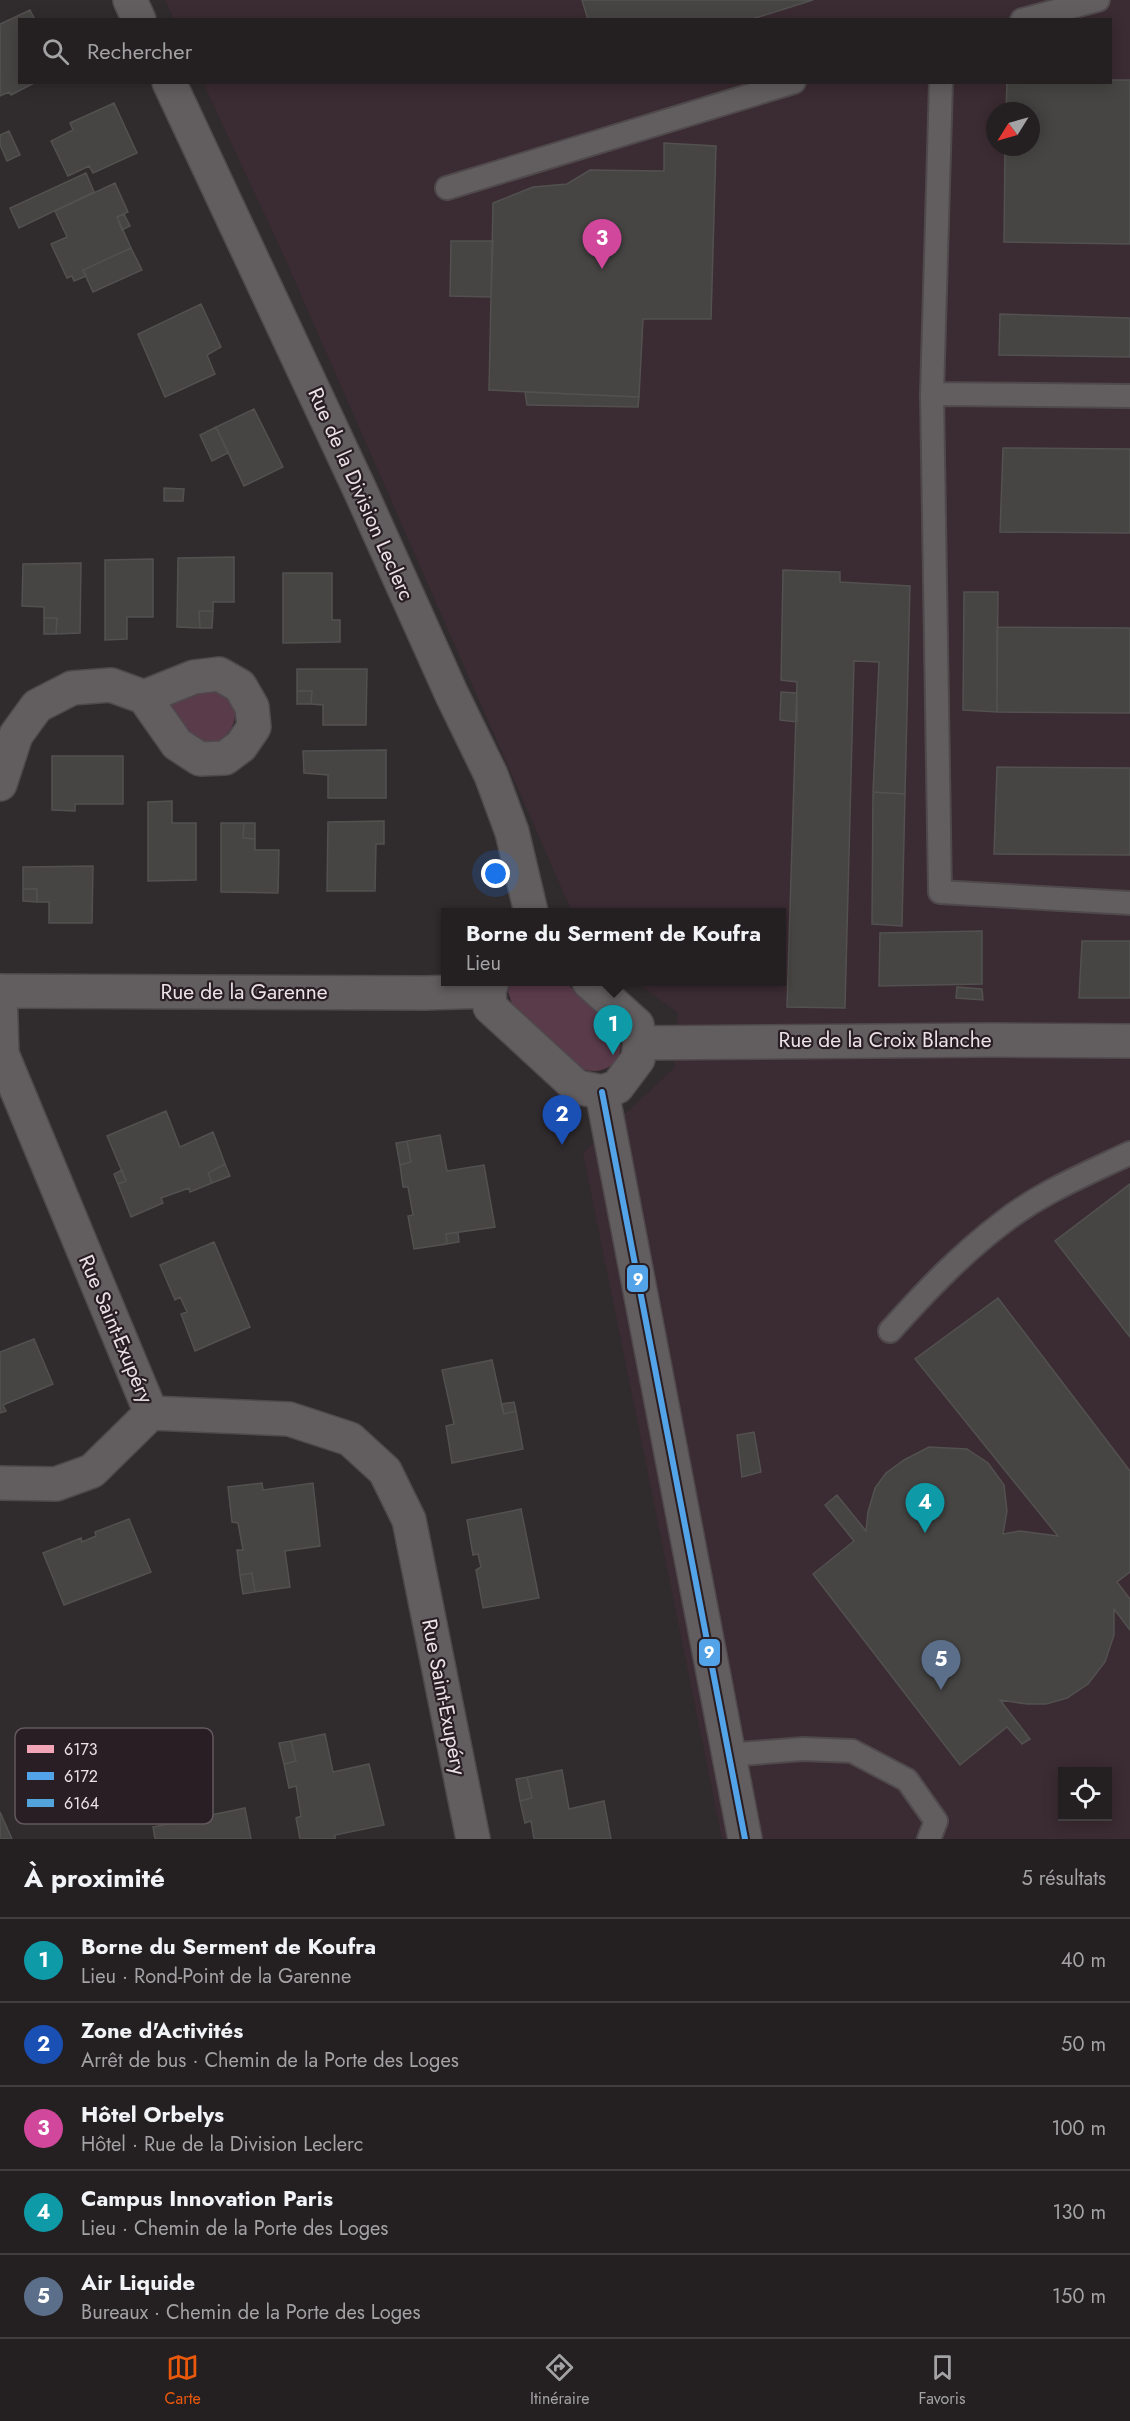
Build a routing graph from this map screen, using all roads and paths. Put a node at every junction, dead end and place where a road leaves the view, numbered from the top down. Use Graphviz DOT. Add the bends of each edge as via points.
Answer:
graph roads {
  1 [pos="130,0"];
  2 [pos="1098,0"];
  3 [pos="138,18"];
  4 [pos="1030,18"];
  5 [pos="170,84"];
  6 [pos="787,84"];
  7 [pos="942,84"];
  8 [pos="447,188"];
  9 [pos="932,394"];
  10 [pos="1130,396"];
  11 [pos="144,698"];
  12 [pos="0,784"];
  13 [pos="1130,903"];
  14 [pos="530,908"];
  15 [pos="490,986"];
  16 [pos="594,986"];
  17 [pos="0,991"];
  18 [pos="1130,1041"];
  19 [pos="640,1043"];
  20 [pos="602,1092"];
  21 [pos="1130,1153"];
  22 [pos="890,1331"];
  23 [pos="151,1413"];
  24 [pos="0,1484"];
  25 [pos="728,1755"];
  26 [pos="473,1839"];
  27 [pos="745,1839"];
  28 [pos="930,1839"];
  1 -- 3 [label="street"];
  2 -- 4 [label="lane"];
  5 -- 14 [label="street, Rue de la Division Leclerc" via="490,775 512,832"];
  6 -- 8 [label="lane"];
  7 -- 9 [label="lane"];
  9 -- 10 [label="lane"];
  9 -- 13 [label="lane" via="940,892"];
  11 -- 12 [label="street" via="111,685 72,688 37,706 16,735"];
  15 -- 17 [label="street, Rue de la Garenne" via="425,993"];
  15 -- 20 [label="street" via="490,1007 577,1087"];
  16 -- 19 [label="street" via="637,1025"];
  17 -- 23 [label="street, Rue Saint-Exupéry" via="2,1054"];
  18 -- 19 [label="street, Rue de la Croix Blanche"];
  19 -- 20 [label="street" via="638,1059 617,1087"];
  20 -- 25 [label="street"];
  21 -- 22 [label="lane" via="1063,1185 1003,1222 941,1275"];
  23 -- 24 [label="street" via="92,1471 56,1484"];
  23 -- 26 [label="street, Rue Saint-Exupéry" via="289,1419 350,1439 385,1471 409,1520"];
  25 -- 27 [label="street"];
  25 -- 28 [label="lane" via="803,1749 852,1751 907,1780 936,1821"];
}
